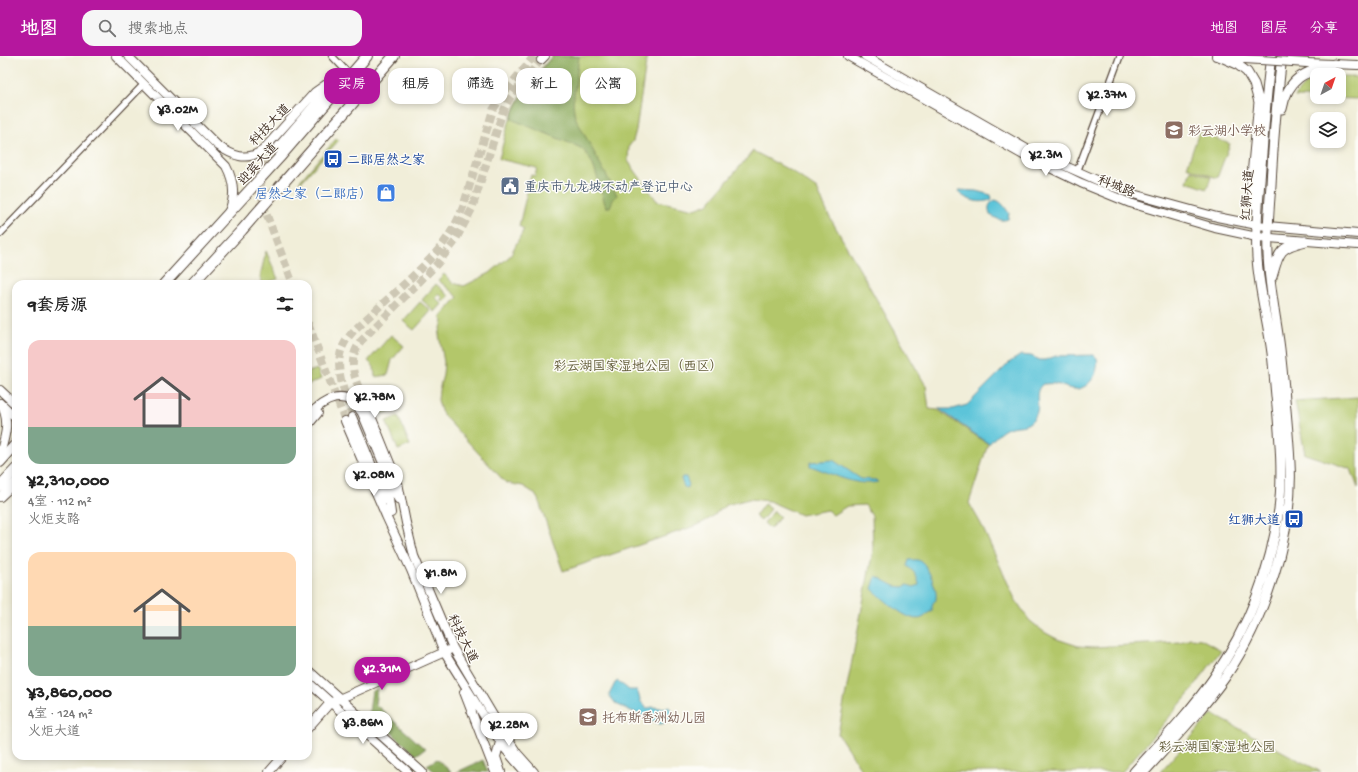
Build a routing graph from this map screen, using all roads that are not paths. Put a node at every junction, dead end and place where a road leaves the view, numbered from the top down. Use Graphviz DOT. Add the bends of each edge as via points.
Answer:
graph roads {
  1 [pos="116,56"];
  2 [pos="128,56"];
  3 [pos="332,56"];
  4 [pos="367,56"];
  5 [pos="394,56"];
  6 [pos="848,56"];
  7 [pos="865,56"];
  8 [pos="1120,56"];
  9 [pos="1218,56"];
  10 [pos="1270,56"];
  11 [pos="1282,56"];
  12 [pos="1334,64"];
  13 [pos="1358,65"];
  14 [pos="344,68"];
  15 [pos="356,68"];
  16 [pos="144,84"];
  17 [pos="324,86"];
  18 [pos="324,94"];
  19 [pos="325,104"];
  20 [pos="277,148"];
  21 [pos="1077,172"];
  22 [pos="1269,215"];
  23 [pos="227,216"];
  24 [pos="1258,220"];
  25 [pos="1268,226"];
  26 [pos="0,234"];
  27 [pos="1358,234"];
  28 [pos="1257,237"];
  29 [pos="1267,238"];
  30 [pos="1306,241"];
  31 [pos="1358,245"];
  32 [pos="168,280"];
  33 [pos="196,280"];
  34 [pos="1271,282"];
  35 [pos="0,390"];
  36 [pos="7,396"];
  37 [pos="12,399"];
  38 [pos="12,401"];
  39 [pos="0,403"];
  40 [pos="369,411"];
  41 [pos="312,412"];
  42 [pos="12,414"];
  43 [pos="312,420"];
  44 [pos="12,448"];
  45 [pos="0,454"];
  46 [pos="0,462"];
  47 [pos="0,466"];
  48 [pos="12,473"];
  49 [pos="0,478"];
  50 [pos="0,486"];
  51 [pos="12,486"];
  52 [pos="0,497"];
  53 [pos="391,513"];
  54 [pos="404,513"];
  55 [pos="411,570"];
  56 [pos="453,648"];
  57 [pos="444,652"];
  58 [pos="456,673"];
  59 [pos="312,674"];
  60 [pos="312,686"];
  61 [pos="340,698"];
  62 [pos="330,702"];
  63 [pos="312,723"];
  64 [pos="500,727"];
  65 [pos="500,742"];
  66 [pos="280,760"];
  67 [pos="516,763"];
  68 [pos="498,770"];
  69 [pos="269,772"];
  70 [pos="408,772"];
  71 [pos="422,772"];
  72 [pos="525,772"];
  73 [pos="534,772"];
  74 [pos="1134,772"];
  75 [pos="1144,772"];
  1 -- 16 [label="main road"];
  2 -- 17 [label="main road, 科技大道" via="218,145 230,153 244,157 263,150 315,92"];
  3 -- 14 [label="street"];
  4 -- 15 [label="highway, 迎宾大道"];
  5 -- 33 [label="highway"];
  6 -- 28 [label="main road, 科城路" via="1005,146 1104,193 1215,228"];
  7 -- 21 [label="main road, 科城路" via="1008,138"];
  8 -- 21 [label="street"];
  9 -- 12 [label="main road, bridge" via="1244,60"];
  9 -- 24 [label="main road" via="1237,64 1247,72 1254,84 1259,102 1251,186"];
  10 -- 24 [label="main road, 红狮大道"];
  11 -- 22 [label="main road, 红狮大道"];
  12 -- 13 [label="main road"];
  12 -- 22 [label="main road" via="1302,74 1292,84 1285,97 1276,188"];
  16 -- 23 [label="main road" via="226,166 232,177 234,192"];
  16 -- 26 [label="street"];
  18 -- 20 [label="main road, 科技大道"];
  19 -- 23 [label="highway, 迎宾大道"];
  21 -- 24 [label="main road, 科城路" via="1133,194 1217,217"];
  22 -- 25 [label="main road, 红狮大道"];
  23 -- 32 [label="highway, 迎宾大道"];
  24 -- 25 [label="main road, 科城路"];
  24 -- 28 [label="main road, 红狮大道"];
  25 -- 27 [label="main road, 科城路"];
  25 -- 29 [label="main road, 红狮大道"];
  28 -- 29 [label="main road, 科城路"];
  28 -- 74 [label="main road, 红狮大道" via="1259,281 1272,352 1280,462 1279,508 1273,540 1254,603 1226,658 1198,698"];
  29 -- 30 [label="main road, 科城路"];
  29 -- 34 [label="main road, 红狮大道"];
  30 -- 31 [label="main road, 科城路"];
  30 -- 34 [label="main road" via="1291,244 1280,253"];
  34 -- 75 [label="main road, 红狮大道" via="1290,462 1290,494 1278,561 1262,607 1234,662 1204,704"];
  35 -- 36 [label="main road"];
  36 -- 37 [label="main road"];
  36 -- 38 [label="main road"];
  39 -- 42 [label="main road"];
  39 -- 45 [label="main road" via="6,419 6,433"];
  40 -- 54 [label="main road, 科技大道" via="396,478"];
  41 -- 54 [label="main road" via="332,398 348,399 356,405 362,413"];
  43 -- 53 [label="main road" via="332,404 342,402 353,408 385,480"];
  44 -- 46 [label="highway"];
  47 -- 49 [label="highway" via="4,471"];
  48 -- 50 [label="highway"];
  51 -- 52 [label="main road"];
  53 -- 55 [label="main road"];
  53 -- 55 [label="main road, 科技大道" via="349,419 386,516"];
  54 -- 56 [label="main road, 科技大道" via="414,556"];
  55 -- 57 [label="main road, 科技大道"];
  56 -- 57 [label="main road"];
  56 -- 64 [label="main road, 科技大道"];
  57 -- 58 [label="main road, 科技大道"];
  57 -- 61 [label="main road"];
  58 -- 65 [label="main road, 科技大道"];
  58 -- 68 [label="main road"];
  59 -- 61 [label="main road"];
  60 -- 62 [label="main road"];
  61 -- 62 [label="main road"];
  61 -- 71 [label="main road"];
  62 -- 63 [label="main road"];
  62 -- 70 [label="main road"];
  64 -- 65 [label="main road"];
  64 -- 73 [label="main road, 科技大道" via="517,753"];
  65 -- 67 [label="main road, 科技大道"];
  65 -- 68 [label="main road" via="496,757"];
  66 -- 69 [label="main road"];
  67 -- 68 [label="main road" via="510,757 503,756 499,758"];
  67 -- 72 [label="main road, 科技大道"];
}
